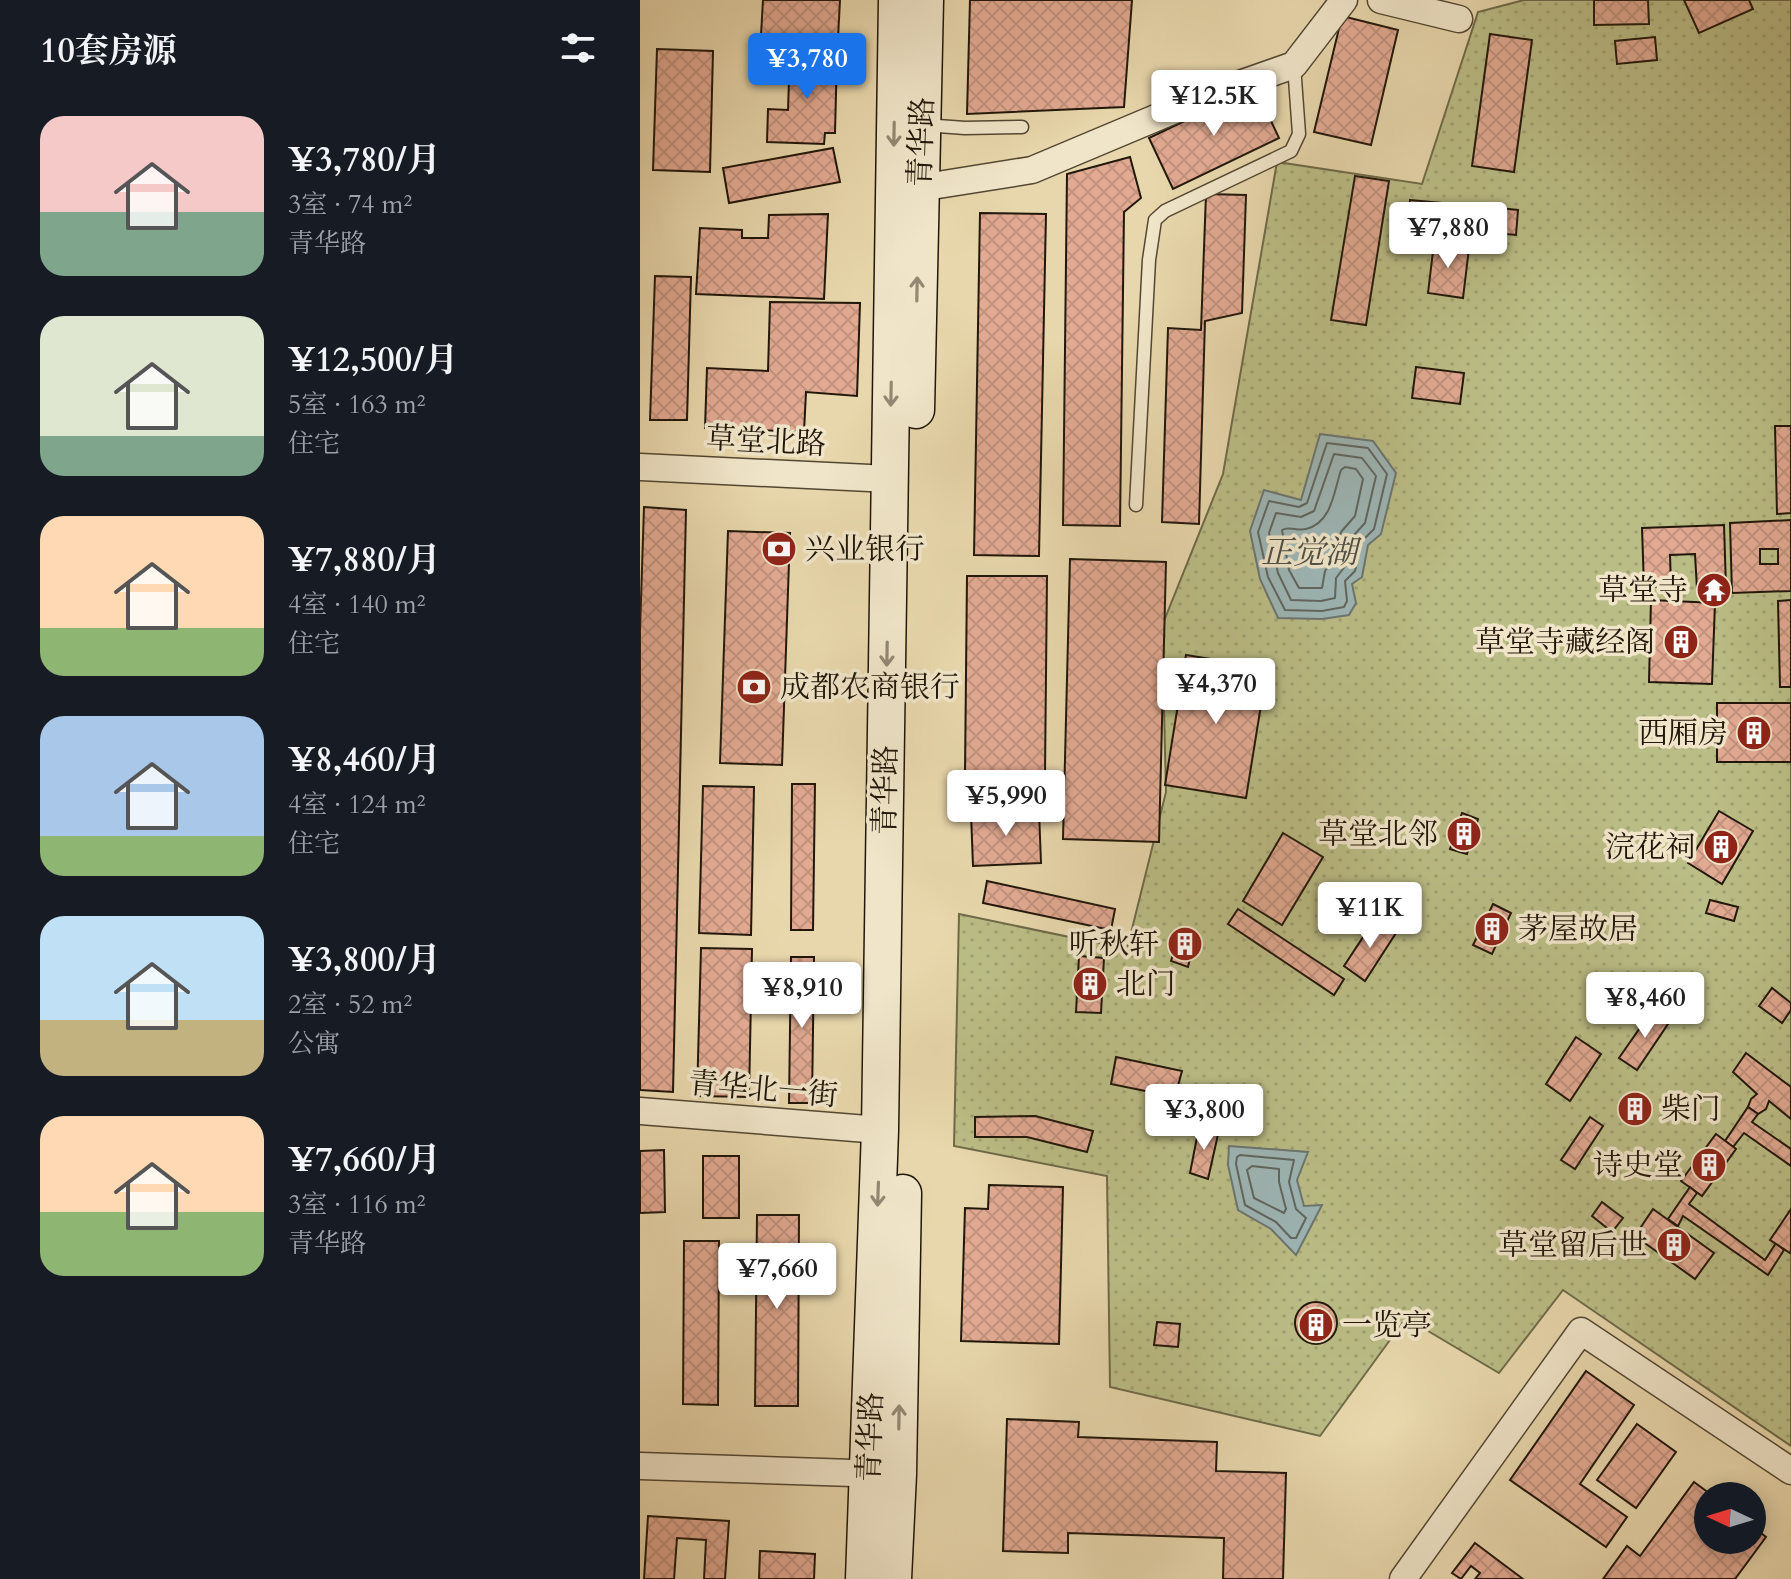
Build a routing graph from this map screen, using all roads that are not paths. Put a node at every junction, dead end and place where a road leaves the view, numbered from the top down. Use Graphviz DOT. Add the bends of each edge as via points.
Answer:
graph roads {
  1 [pos="897,0"];
  2 [pos="925,0"];
  3 [pos="1344,0"];
  4 [pos="1381,0"];
  5 [pos="1459,19"];
  6 [pos="1294,65"];
  7 [pos="921,124"];
  8 [pos="1022,127"];
  9 [pos="919,188"];
  10 [pos="640,467"];
  11 [pos="890,479"];
  12 [pos="1136,505"];
  13 [pos="640,1111"];
  14 [pos="880,1130"];
  15 [pos="640,1466"];
  16 [pos="1791,1471"];
  17 [pos="884,1474"];
  18 [pos="864,1579"];
  19 [pos="893,1579"];
  20 [pos="1403,1579"];
  1 -- 11 [label="main road, 青华路, one-way"];
  2 -- 7 [label="main road, 青华路"];
  3 -- 6 [label="street"];
  4 -- 5 [label="street"];
  6 -- 9 [label="street" via="1032,170"];
  6 -- 12 [label="lane" via="1299,134 1291,151 1155,220"];
  7 -- 8 [label="lane"];
  7 -- 9 [label="main road, 青华路"];
  17 -- 9 [label="main road, 青华路, one-way"];
  10 -- 11 [label="street, 草堂北路"];
  11 -- 14 [label="main road, 青华路, one-way"];
  13 -- 14 [label="street, 青华北一街"];
  14 -- 17 [label="main road, 青华路, one-way"];
  15 -- 17 [label="street"];
  16 -- 20 [label="street" via="1581,1331"];
  17 -- 18 [label="main road, 青华路"];
  17 -- 19 [label="main road, 青华路"];
}
